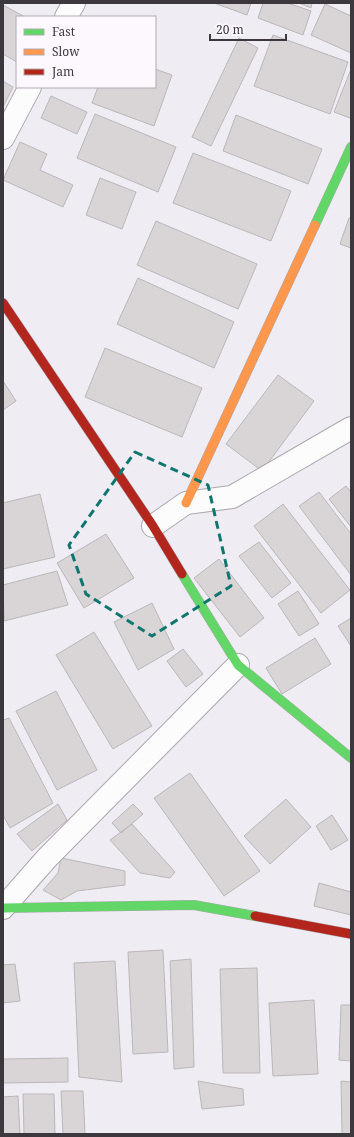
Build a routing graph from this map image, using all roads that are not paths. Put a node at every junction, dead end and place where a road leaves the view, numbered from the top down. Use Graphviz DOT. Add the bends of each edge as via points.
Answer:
graph roads {
  1 [pos="74,3"];
  2 [pos="67,16"];
  3 [pos="29,88"];
  4 [pos="3,138"];
  5 [pos="351,147"];
  6 [pos="3,303"];
  7 [pos="351,428"];
  8 [pos="186,503"];
  9 [pos="153,526"];
  10 [pos="238,665"];
  11 [pos="351,758"];
  12 [pos="4,908"];
  13 [pos="351,934"];
  1 -- 2 [label="street"];
  3 -- 4 [label="street"];
  5 -- 8 [label="street"];
  6 -- 9 [label="street"];
  7 -- 8 [label="street" via="232,497"];
  8 -- 9 [label="street"];
  9 -- 10 [label="street"];
  10 -- 11 [label="street"];
  10 -- 12 [label="street" via="47,858"];
  12 -- 13 [label="street" via="194,905"];
}
